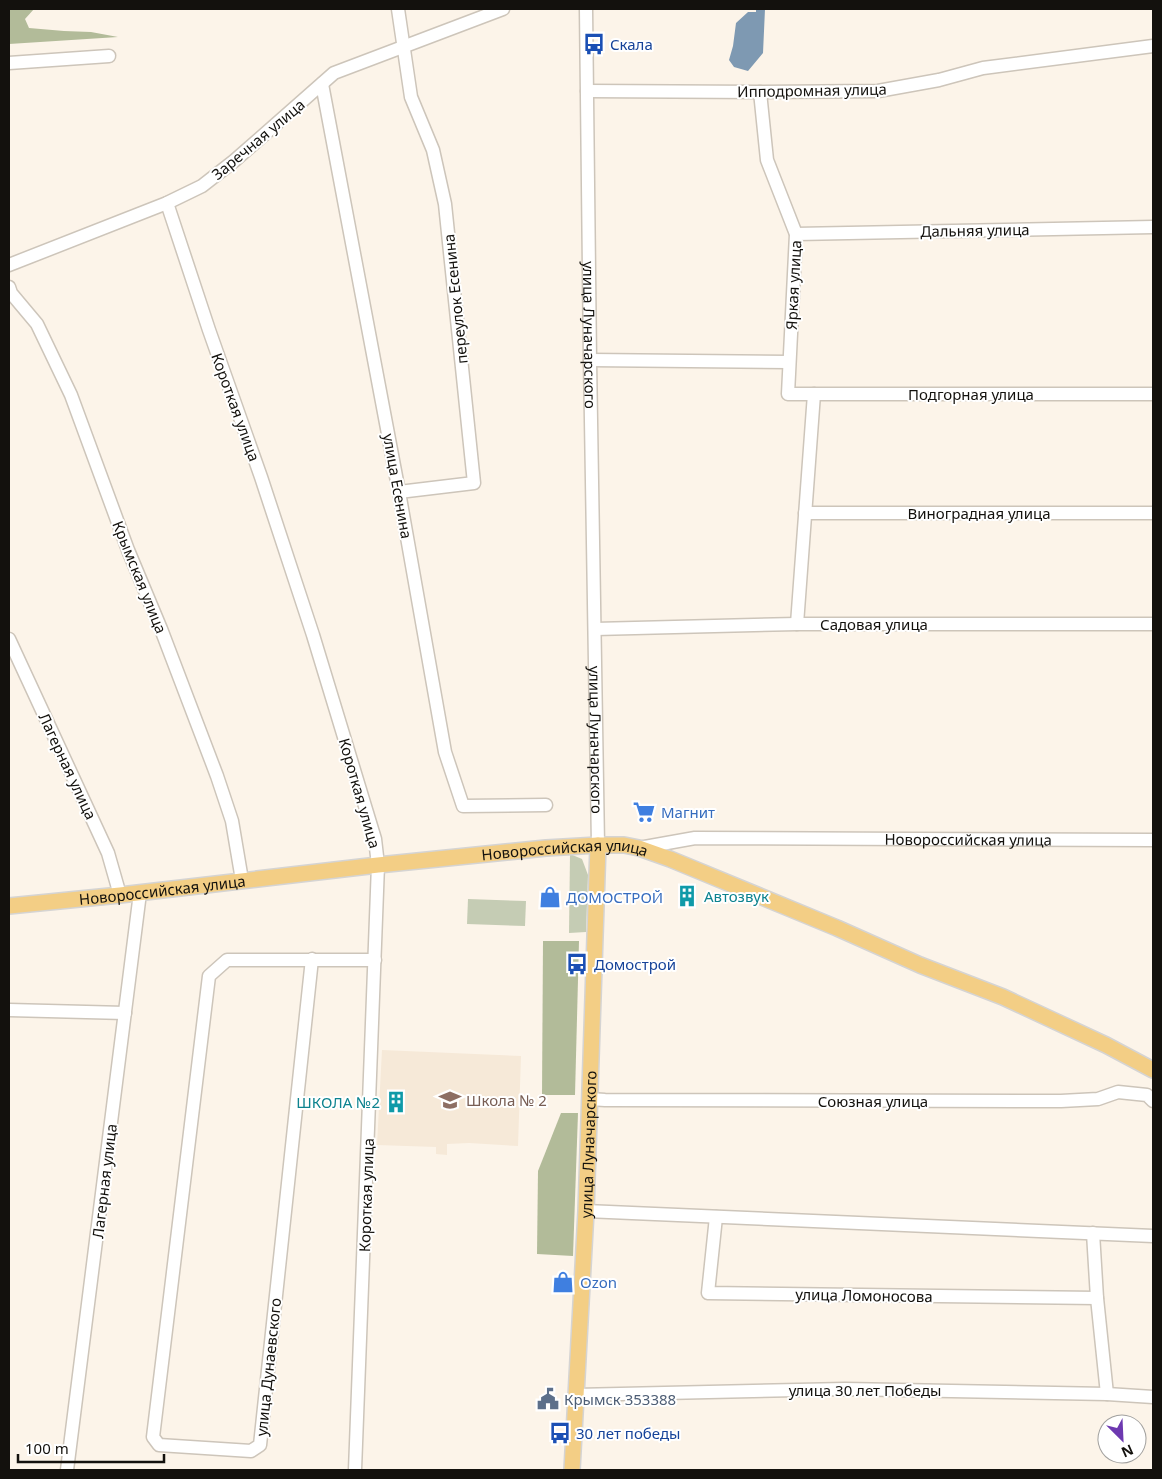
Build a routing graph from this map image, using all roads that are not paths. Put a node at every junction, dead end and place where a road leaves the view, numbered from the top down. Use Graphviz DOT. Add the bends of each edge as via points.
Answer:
graph roads {
  1 [pos="398,9"];
  2 [pos="503,9"];
  3 [pos="586,9"];
  4 [pos="404,45"];
  5 [pos="1153,46"];
  6 [pos="109,56"];
  7 [pos="9,63"];
  8 [pos="322,84"];
  9 [pos="588,90"];
  10 [pos="760,92"];
  11 [pos="167,203"];
  12 [pos="1153,227"];
  13 [pos="796,234"];
  14 [pos="9,265"];
  15 [pos="9,287"];
  16 [pos="590,360"];
  17 [pos="789,362"];
  18 [pos="788,394"];
  19 [pos="814,394"];
  20 [pos="1153,394"];
  21 [pos="400,492"];
  22 [pos="806,513"];
  23 [pos="1153,514"];
  24 [pos="797,624"];
  25 [pos="1153,624"];
  26 [pos="595,629"];
  27 [pos="9,639"];
  28 [pos="546,805"];
  29 [pos="1153,840"];
  30 [pos="598,845"];
  31 [pos="639,848"];
  32 [pos="378,865"];
  33 [pos="242,880"];
  34 [pos="140,893"];
  35 [pos="120,895"];
  36 [pos="9,906"];
  37 [pos="312,959"];
  38 [pos="375,960"];
  39 [pos="9,1010"];
  40 [pos="125,1014"];
  41 [pos="1153,1070"];
  42 [pos="590,1099"];
  43 [pos="1153,1101"];
  44 [pos="586,1211"];
  45 [pos="716,1217"];
  46 [pos="1093,1233"];
  47 [pos="1153,1236"];
  48 [pos="1097,1298"];
  49 [pos="1107,1394"];
  50 [pos="576,1395"];
  51 [pos="1153,1397"];
  52 [pos="67,1470"];
  53 [pos="355,1470"];
  54 [pos="572,1470"];
  1 -- 4 [label="street"];
  2 -- 4 [label="street, Заречная улица"];
  3 -- 9 [label="street, улица Луначарского"];
  4 -- 8 [label="street, Заречная улица" via="334,73"];
  4 -- 21 [label="street, переулок Есенина" via="411,97 433,150 445,204 474,483"];
  5 -- 10 [label="street, Ипподромная улица" via="983,68 878,91"];
  6 -- 7 [label="street"];
  8 -- 11 [label="street, Заречная улица" via="202,186"];
  8 -- 21 [label="street, улица Есенина"];
  9 -- 10 [label="street, Ипподромная улица"];
  9 -- 16 [label="street, улица Луначарского"];
  10 -- 13 [label="street, Яркая улица" via="767,160"];
  11 -- 14 [label="street, Заречная улица"];
  11 -- 32 [label="street, Короткая улица" via="313,634 375,839"];
  12 -- 13 [label="street, Дальняя улица"];
  13 -- 17 [label="street, Яркая улица"];
  15 -- 33 [label="street, Крымская улица" via="37,324 71,395 217,776 232,821"];
  16 -- 17 [label="street"];
  16 -- 26 [label="street, улица Луначарского"];
  17 -- 18 [label="street, Яркая улица"];
  18 -- 19 [label="street, Подгорная улица"];
  19 -- 20 [label="street, Подгорная улица"];
  19 -- 22 [label="street"];
  21 -- 28 [label="street, улица Есенина" via="446,752 463,806"];
  22 -- 23 [label="street, Виноградная улица"];
  22 -- 24 [label="street"];
  24 -- 25 [label="street, Садовая улица"];
  24 -- 26 [label="street, Садовая улица"];
  26 -- 30 [label="street, улица Луначарского"];
  27 -- 35 [label="street, Лагерная улица" via="108,853"];
  29 -- 31 [label="street, Новороссийская улица" via="696,838"];
  30 -- 31 [label="main road, Новороссийская улица"];
  30 -- 32 [label="main road, Новороссийская улица"];
  30 -- 42 [label="main road, улица Луначарского"];
  31 -- 41 [label="main road" via="1003,997"];
  32 -- 33 [label="main road, Новороссийская улица"];
  32 -- 38 [label="street, Короткая улица"];
  33 -- 34 [label="main road, Новороссийская улица"];
  34 -- 35 [label="main road, Новороссийская улица"];
  34 -- 40 [label="street, Лагерная улица"];
  35 -- 36 [label="main road, Новороссийская улица"];
  37 -- 37 [label="street, улица Дунаевского" via="227,960 209,976 153,1437 158,1445 251,1451 260,1445"];
  37 -- 38 [label="street"];
  38 -- 53 [label="street, Короткая улица"];
  39 -- 40 [label="street"];
  40 -- 52 [label="street, Лагерная улица"];
  42 -- 43 [label="street, Союзная улица" via="1061,1101 1098,1098 1118,1092 1147,1095"];
  42 -- 44 [label="main road, улица Луначарского"];
  44 -- 45 [label="street"];
  44 -- 50 [label="main road, улица Луначарского"];
  45 -- 46 [label="street"];
  45 -- 48 [label="street, улица Ломоносова" via="708,1293"];
  46 -- 47 [label="street"];
  46 -- 48 [label="street"];
  48 -- 49 [label="street"];
  49 -- 50 [label="street, улица 30 лет Победы" via="845,1389"];
  49 -- 51 [label="street, улица 30 лет Победы"];
  50 -- 54 [label="main road, улица Луначарского"];
}
